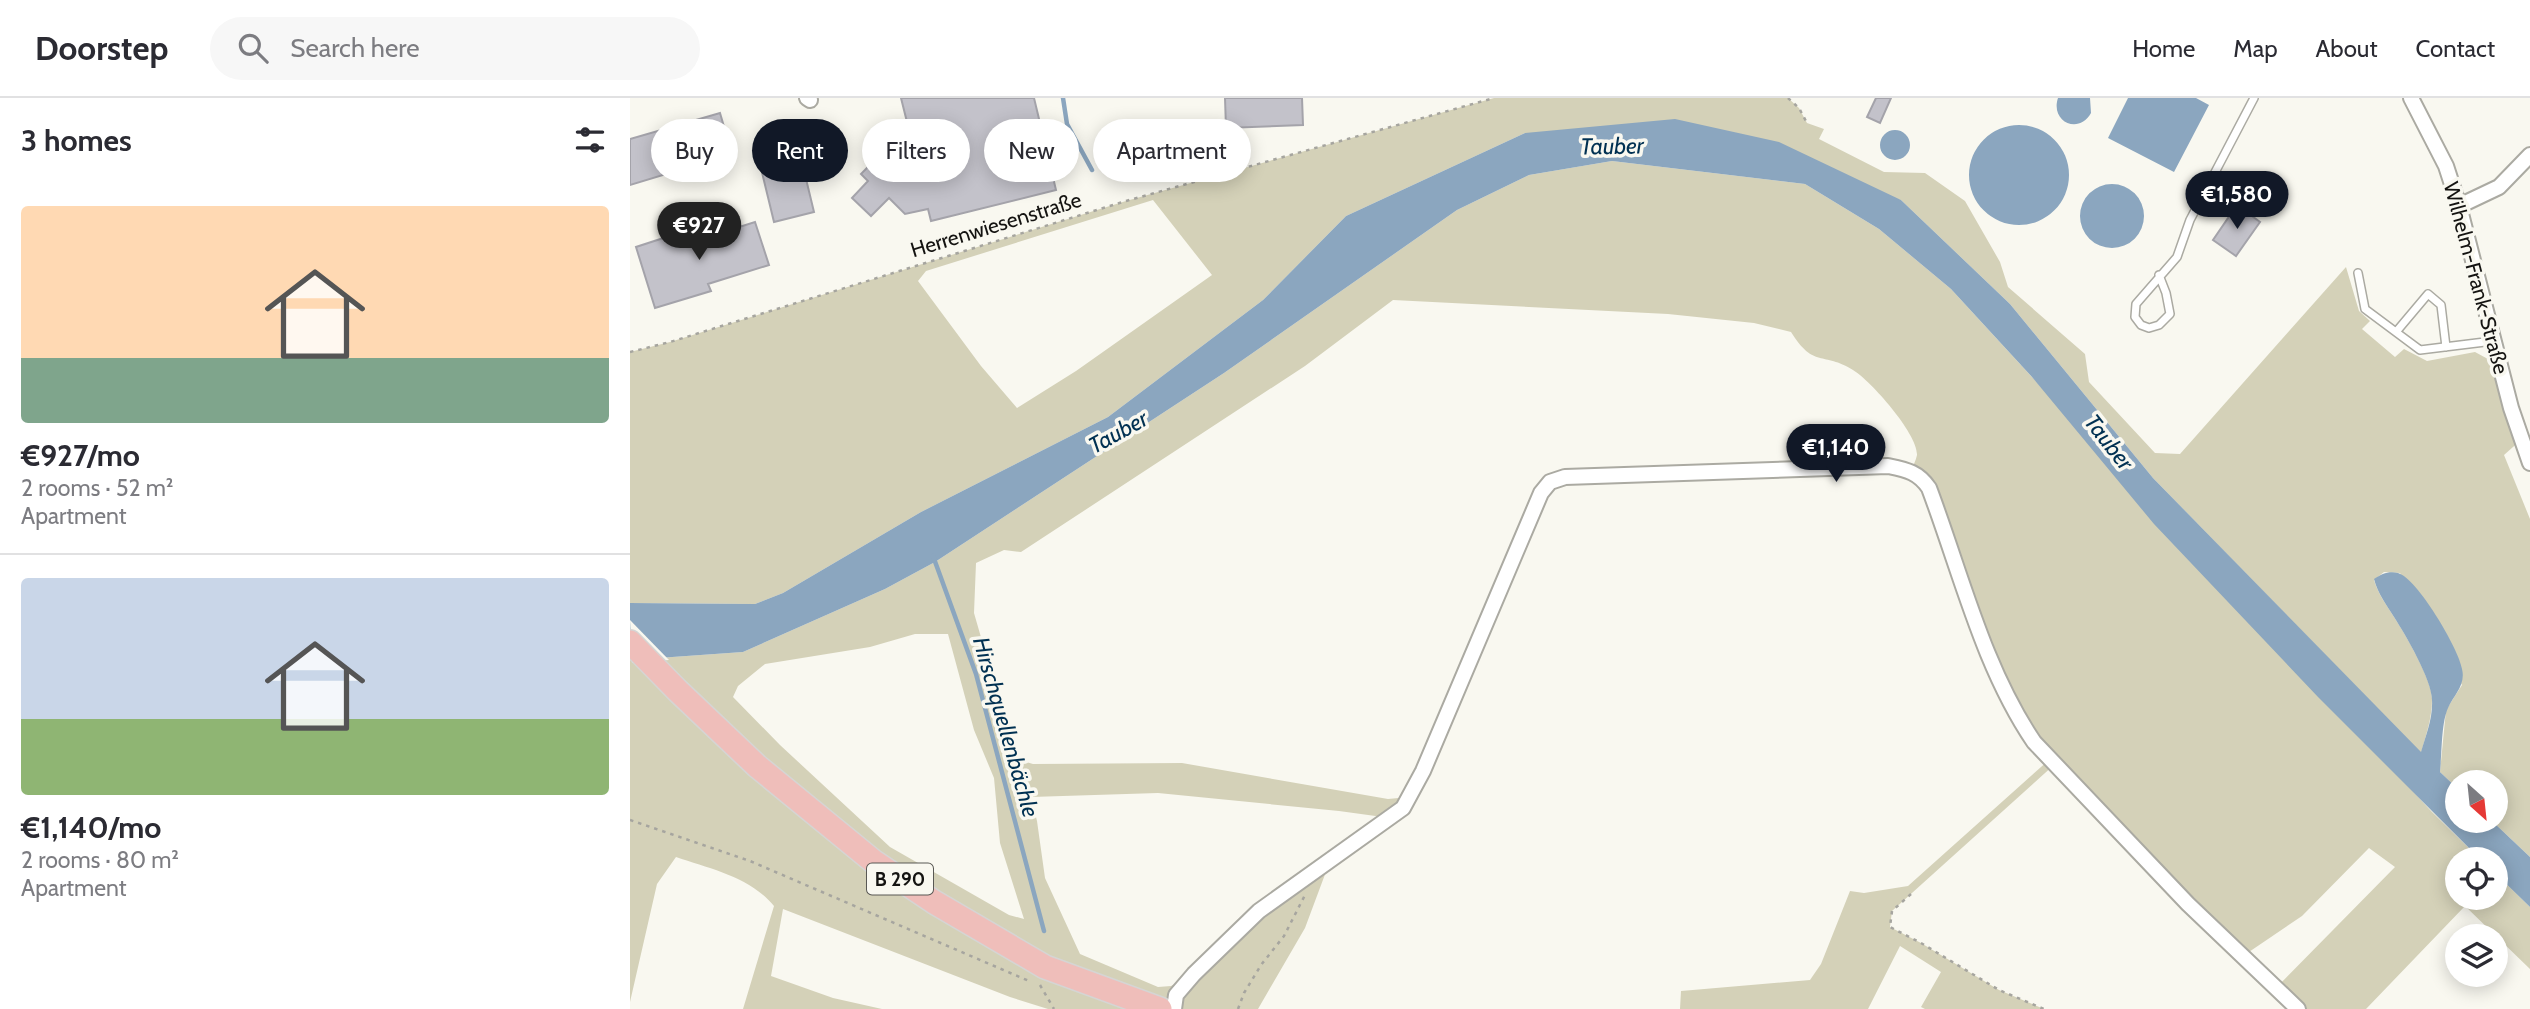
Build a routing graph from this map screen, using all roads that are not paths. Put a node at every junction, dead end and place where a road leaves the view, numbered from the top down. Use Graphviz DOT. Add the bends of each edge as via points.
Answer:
graph roads {
  1 [pos="2254,98"];
  2 [pos="2411,98"];
  3 [pos="2530,155"];
  4 [pos="2459,206"];
  5 [pos="2358,273"];
  6 [pos="2159,275"];
  7 [pos="2396,332"];
  8 [pos="2493,341"];
  9 [pos="2446,347"];
  10 [pos="2530,463"];
  11 [pos="630,642"];
  12 [pos="1160,1009"];
  13 [pos="1174,1009"];
  14 [pos="2298,1009"];
  1 -- 6 [label="lane" via="2190,220 2177,257"];
  2 -- 4 [label="street, Wilhelm-Frank-Straße" via="2446,166"];
  3 -- 4 [label="street" via="2499,187"];
  4 -- 8 [label="street, Wilhelm-Frank-Straße"];
  5 -- 7 [label="lane" via="2365,309"];
  6 -- 6 [label="lane" via="2170,314 2149,328 2135,317 2136,304"];
  7 -- 9 [label="lane" via="2420,350"];
  7 -- 9 [label="lane" via="2428,294 2441,305"];
  8 -- 9 [label="lane"];
  8 -- 10 [label="street, Wilhelm-Frank-Straße"];
  11 -- 12 [label="main road, B 290" via="757,766 855,846 934,902 1045,967"];
  13 -- 14 [label="street" via="1176,995 1259,911 1403,808 1550,482 1565,477 1888,466 1911,471 1929,488 1992,660 2034,743 2188,904"];
}
